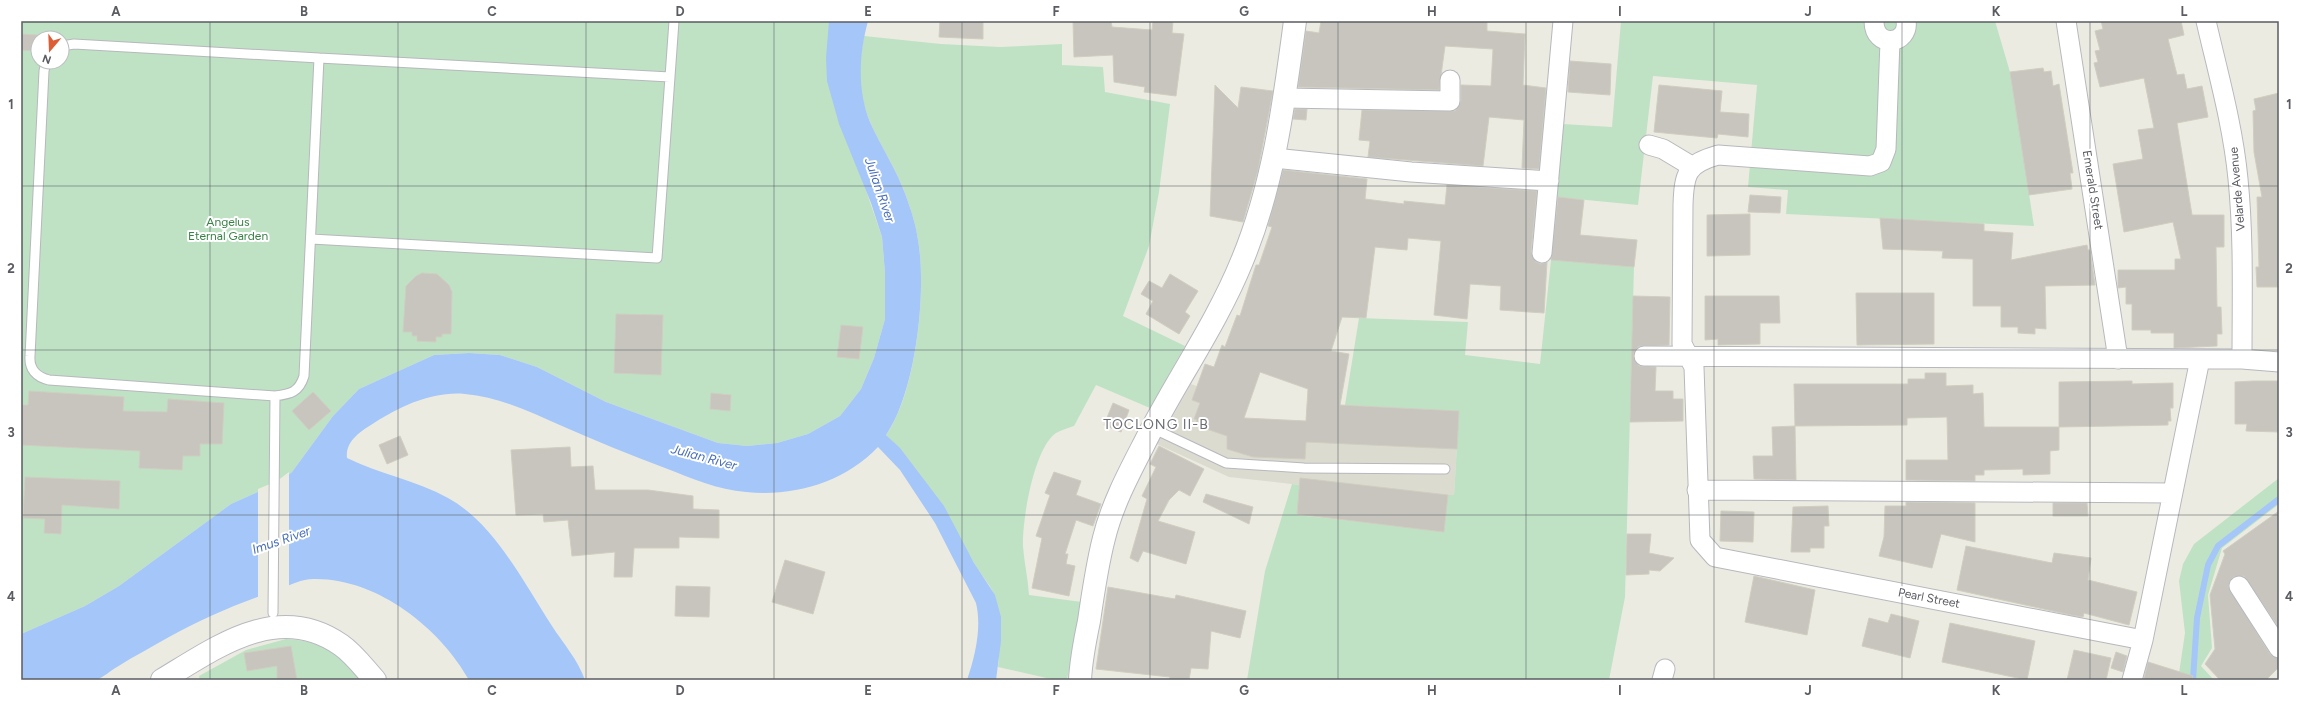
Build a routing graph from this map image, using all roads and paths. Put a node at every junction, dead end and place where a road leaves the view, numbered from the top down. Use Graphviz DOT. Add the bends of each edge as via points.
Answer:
graph roads {
  1 [pos="674,21"];
  2 [pos="1295,21"];
  3 [pos="1563,21"];
  4 [pos="1874,21"];
  5 [pos="1906,21"];
  6 [pos="2066,21"];
  7 [pos="2206,21"];
  8 [pos="1890,41"];
  9 [pos="70,45"];
  10 [pos="319,58"];
  11 [pos="44,70"];
  12 [pos="670,77"];
  13 [pos="1450,80"];
  14 [pos="1285,98"];
  15 [pos="1650,145"];
  16 [pos="1274,158"];
  17 [pos="1693,167"];
  18 [pos="1548,181"];
  19 [pos="311,239"];
  20 [pos="1542,253"];
  21 [pos="1644,356"];
  22 [pos="1687,356"];
  23 [pos="2118,359"];
  24 [pos="2200,359"];
  25 [pos="2242,359"];
  26 [pos="2279,362"];
  27 [pos="276,396"];
  28 [pos="1152,428"];
  29 [pos="1446,469"];
  30 [pos="1697,490"];
  31 [pos="2172,492"];
  32 [pos="2239,586"];
  33 [pos="273,613"];
  34 [pos="2143,640"];
  35 [pos="2279,648"];
  36 [pos="162,680"];
  37 [pos="374,680"];
  38 [pos="1080,680"];
  39 [pos="2132,680"];
  1 -- 12 [label="lane"];
  2 -- 14 [label="street"];
  3 -- 18 [label="street"];
  4 -- 8 [label="street" via="1876,34"];
  5 -- 8 [label="street" via="1904,33 1898,39"];
  6 -- 23 [label="street, Emerald Street"];
  7 -- 25 [label="street, Velarde Avenue" via="2233,141 2238,180 2242,260"];
  8 -- 17 [label="street" via="1886,149 1881,162 1870,166 1718,155 1699,161"];
  9 -- 10 [label="lane"];
  10 -- 12 [label="lane"];
  10 -- 19 [label="lane"];
  11 -- 27 [label="lane" via="30,356 34,373 49,380"];
  12 -- 19 [label="lane" via="657,258"];
  13 -- 14 [label="street" via="1450,101"];
  14 -- 16 [label="street"];
  15 -- 17 [label="street" via="1663,149"];
  16 -- 18 [label="street" via="1411,172"];
  16 -- 28 [label="street" via="1266,194 1242,263"];
  17 -- 22 [label="street" via="1688,172 1683,187 1682,344"];
  18 -- 20 [label="street"];
  19 -- 27 [label="lane" via="304,376 297,390"];
  21 -- 22 [label="street"];
  22 -- 23 [label="street"];
  22 -- 30 [label="street" via="1694,367"];
  23 -- 24 [label="street"];
  24 -- 25 [label="street"];
  24 -- 31 [label="street"];
  25 -- 26 [label="street"];
  27 -- 33 [label="lane"];
  28 -- 29 [label="lane" via="1226,463 1304,468"];
  28 -- 38 [label="street" via="1119,497 1104,536"];
  30 -- 31 [label="street"];
  30 -- 34 [label="street, Pearl Street" via="1700,540 1714,557"];
  31 -- 34 [label="street"];
  32 -- 35 [label="street"];
  34 -- 39 [label="street"];
  36 -- 37 [label="street" via="226,642 255,631 285,626 308,629 328,637 352,654"];
}
